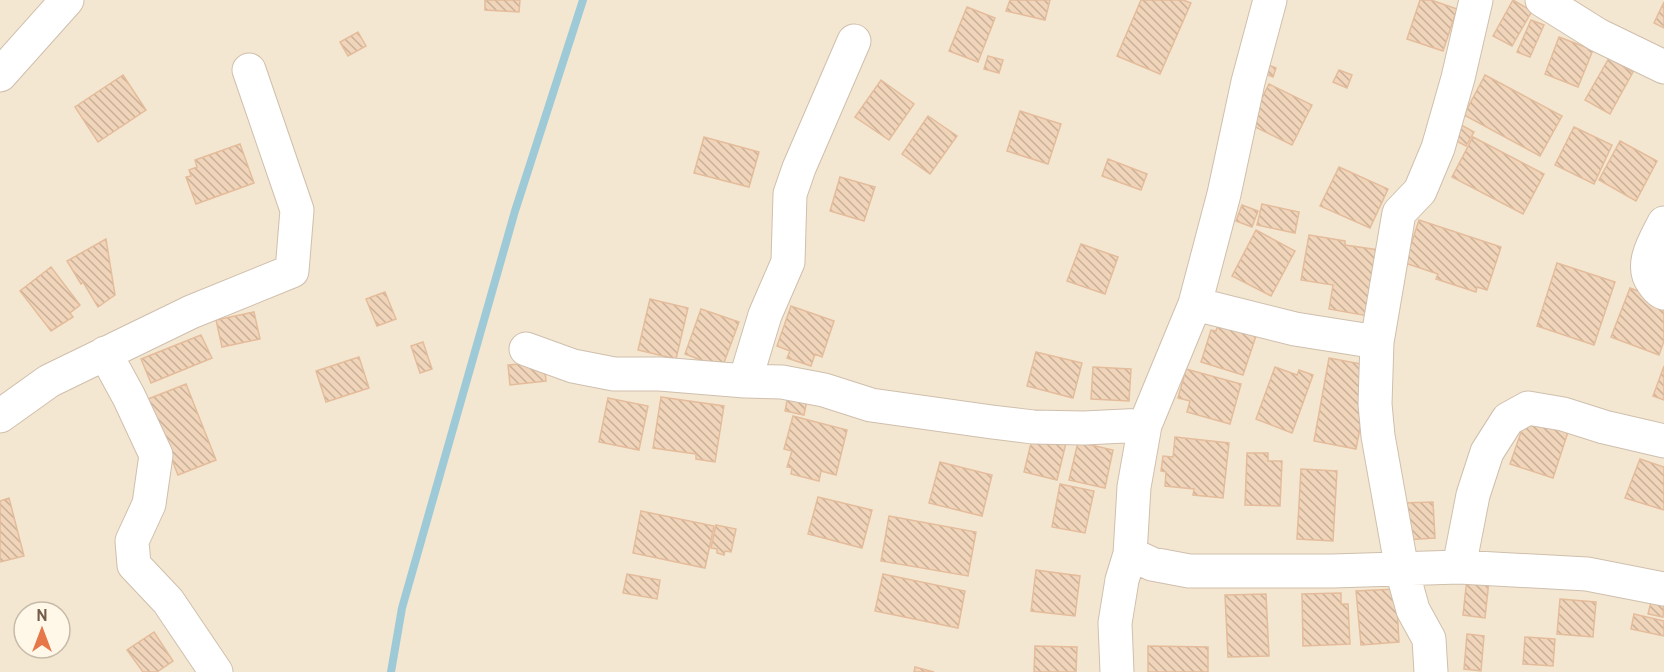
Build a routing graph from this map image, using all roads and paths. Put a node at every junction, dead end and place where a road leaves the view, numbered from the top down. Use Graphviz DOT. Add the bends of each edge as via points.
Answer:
graph roads {
  1 [pos="66,0"];
  2 [pos="1270,0"];
  3 [pos="1476,0"];
  4 [pos="1542,0"];
  5 [pos="854,41"];
  6 [pos="1664,67"];
  7 [pos="249,70"];
  8 [pos="0,75"];
  9 [pos="1664,223"];
  10 [pos="1664,293"];
  11 [pos="1195,304"];
  12 [pos="1377,342"];
  13 [pos="526,349"];
  14 [pos="105,353"];
  15 [pos="745,381"];
  16 [pos="0,416"];
  17 [pos="1145,425"];
  18 [pos="1664,441"];
  19 [pos="1130,554"];
  20 [pos="1459,567"];
  21 [pos="1402,570"];
  22 [pos="1664,589"];
  23 [pos="216,672"];
  24 [pos="1117,672"];
  25 [pos="1431,672"];
  1 -- 8 [label="street"];
  2 -- 11 [label="street"];
  3 -- 12 [label="street" via="1438,148 1420,191 1399,213"];
  4 -- 6 [label="street" via="1598,35"];
  5 -- 15 [label="street" via="790,194 788,262 765,315"];
  7 -- 14 [label="street" via="297,210 292,271 190,312"];
  9 -- 10 [label="street" via="1647,261 1648,277"];
  11 -- 12 [label="street" via="1295,329"];
  11 -- 17 [label="street"];
  12 -- 21 [label="street" via="1378,436"];
  13 -- 15 [label="street" via="573,366 614,374"];
  14 -- 16 [label="street" via="49,381"];
  14 -- 23 [label="street" via="156,455 149,504 132,541 134,565 168,601"];
  15 -- 17 [label="street" via="782,382 871,405 1033,427"];
  17 -- 19 [label="street" via="1134,487"];
  18 -- 20 [label="street" via="1528,408 1508,419 1487,452 1473,495"];
  19 -- 21 [label="street" via="1152,564 1189,571"];
  19 -- 24 [label="street" via="1115,623"];
  20 -- 21 [label="street"];
  20 -- 22 [label="street" via="1587,574"];
  21 -- 25 [label="street" via="1413,610 1429,639"];
}
